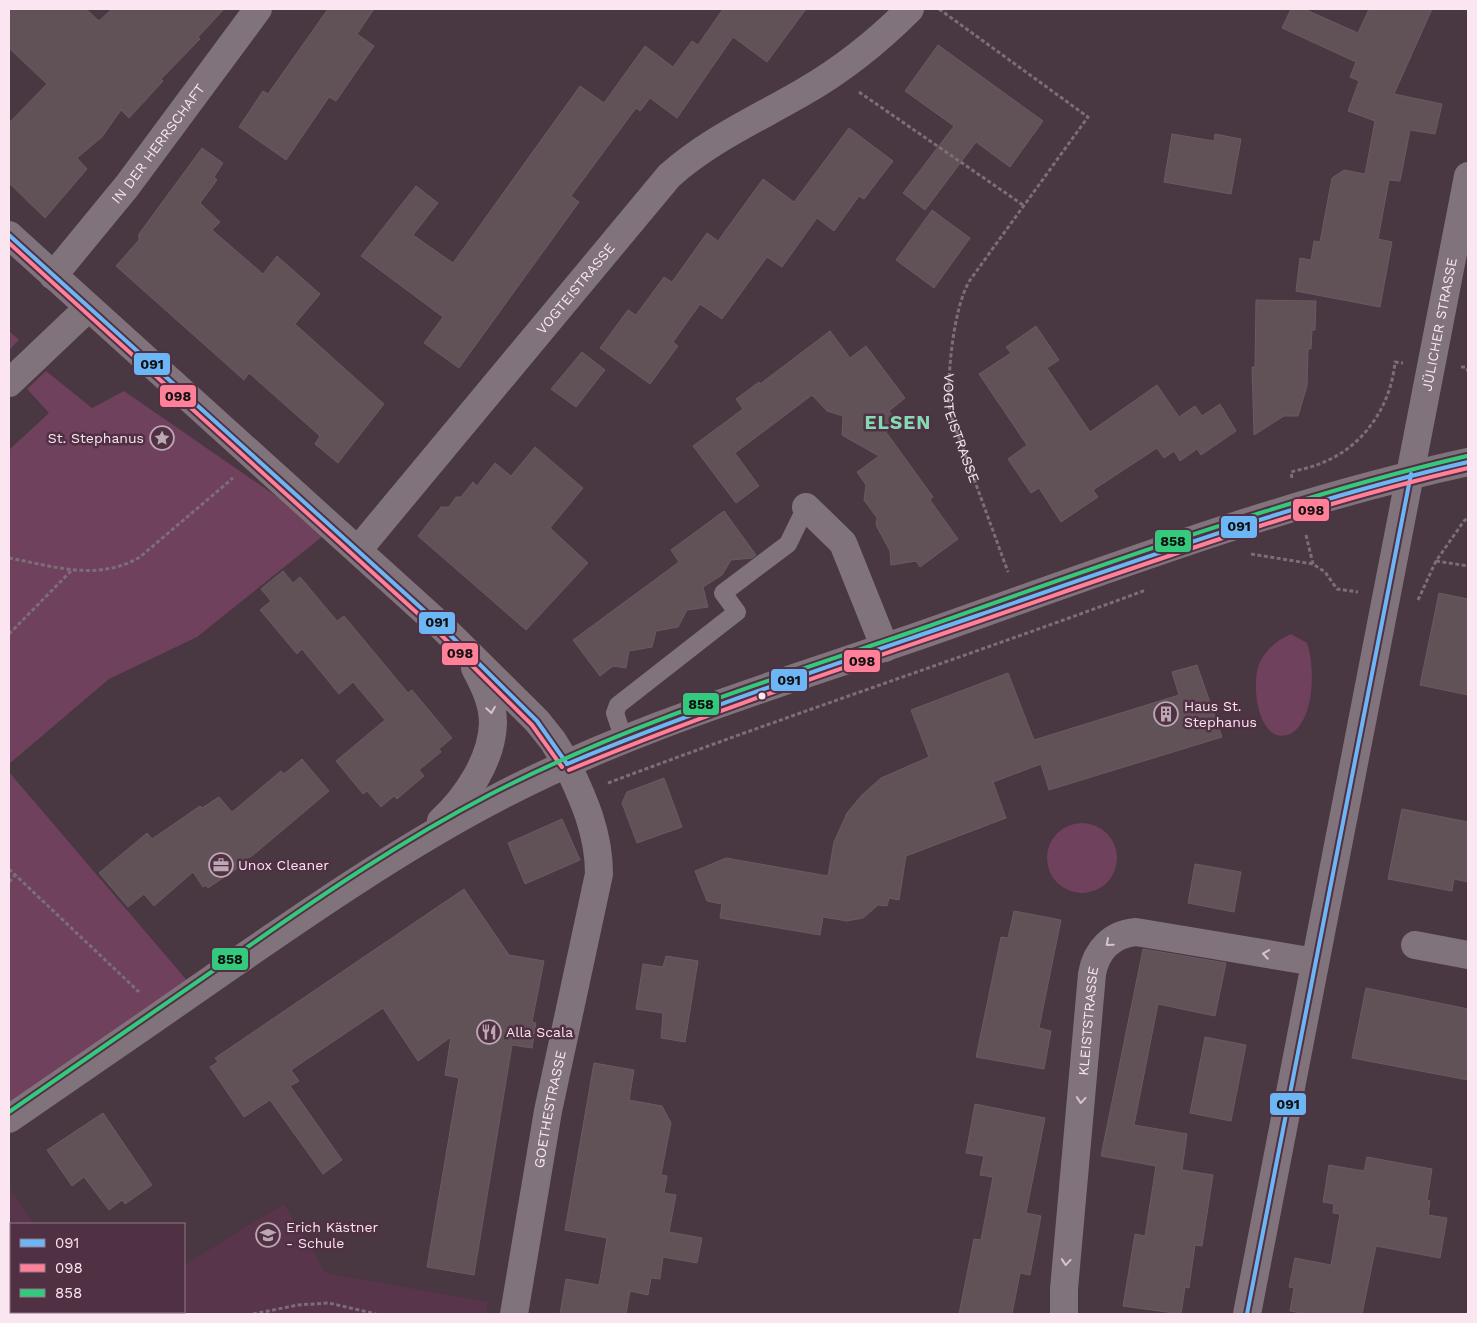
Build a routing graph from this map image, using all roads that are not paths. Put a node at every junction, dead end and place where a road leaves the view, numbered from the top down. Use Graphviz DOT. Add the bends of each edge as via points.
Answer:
graph roads {
  1 [pos="258,9"];
  2 [pos="910,9"];
  3 [pos="1468,176"];
  4 [pos="9,235"];
  5 [pos="53,276"];
  6 [pos="88,308"];
  7 [pos="9,383"];
  8 [pos="1468,462"];
  9 [pos="1411,474"];
  10 [pos="806,507"];
  11 [pos="358,550"];
  12 [pos="885,648"];
  13 [pos="465,649"];
  14 [pos="624,740"];
  15 [pos="567,764"];
  16 [pos="417,843"];
  17 [pos="1415,945"];
  18 [pos="1468,955"];
  19 [pos="1315,962"];
  20 [pos="9,1119"];
  21 [pos="514,1314"];
  22 [pos="1064,1314"];
  23 [pos="1247,1314"];
  1 -- 5 [label="street, IN DER HERRSCHAFT" via="127,186"];
  2 -- 11 [label="street, VOGTEISTRASSE" via="831,74 697,153 661,184"];
  3 -- 9 [label="street, JÜLICHER STRASSE"];
  4 -- 5 [label="street, GOETHESTRASSE"];
  5 -- 6 [label="street, GOETHESTRASSE"];
  6 -- 7 [label="street"];
  6 -- 11 [label="street, GOETHESTRASSE"];
  8 -- 9 [label="street"];
  9 -- 12 [label="street" via="1229,526"];
  9 -- 19 [label="street, JÜLICHER STRASSE"];
  10 -- 12 [label="street" via="843,542"];
  10 -- 14 [label="lane" via="788,544 723,593 737,612 618,705 615,714"];
  11 -- 13 [label="street, GOETHESTRASSE"];
  12 -- 14 [label="street"];
  13 -- 15 [label="street, GOETHESTRASSE" via="549,734"];
  13 -- 16 [label="street, one-way" via="490,702 493,723 490,741 467,792"];
  14 -- 15 [label="street"];
  15 -- 16 [label="street" via="492,800"];
  15 -- 21 [label="street, GOETHESTRASSE" via="581,793 597,841 598,886 548,1111"];
  16 -- 20 [label="street" via="292,924"];
  17 -- 18 [label="street"];
  19 -- 22 [label="street, KLEISTSTRASSE, one-way" via="1136,932 1113,938 1101,950 1092,974"];
  19 -- 23 [label="street, JÜLICHER STRASSE"];
}
